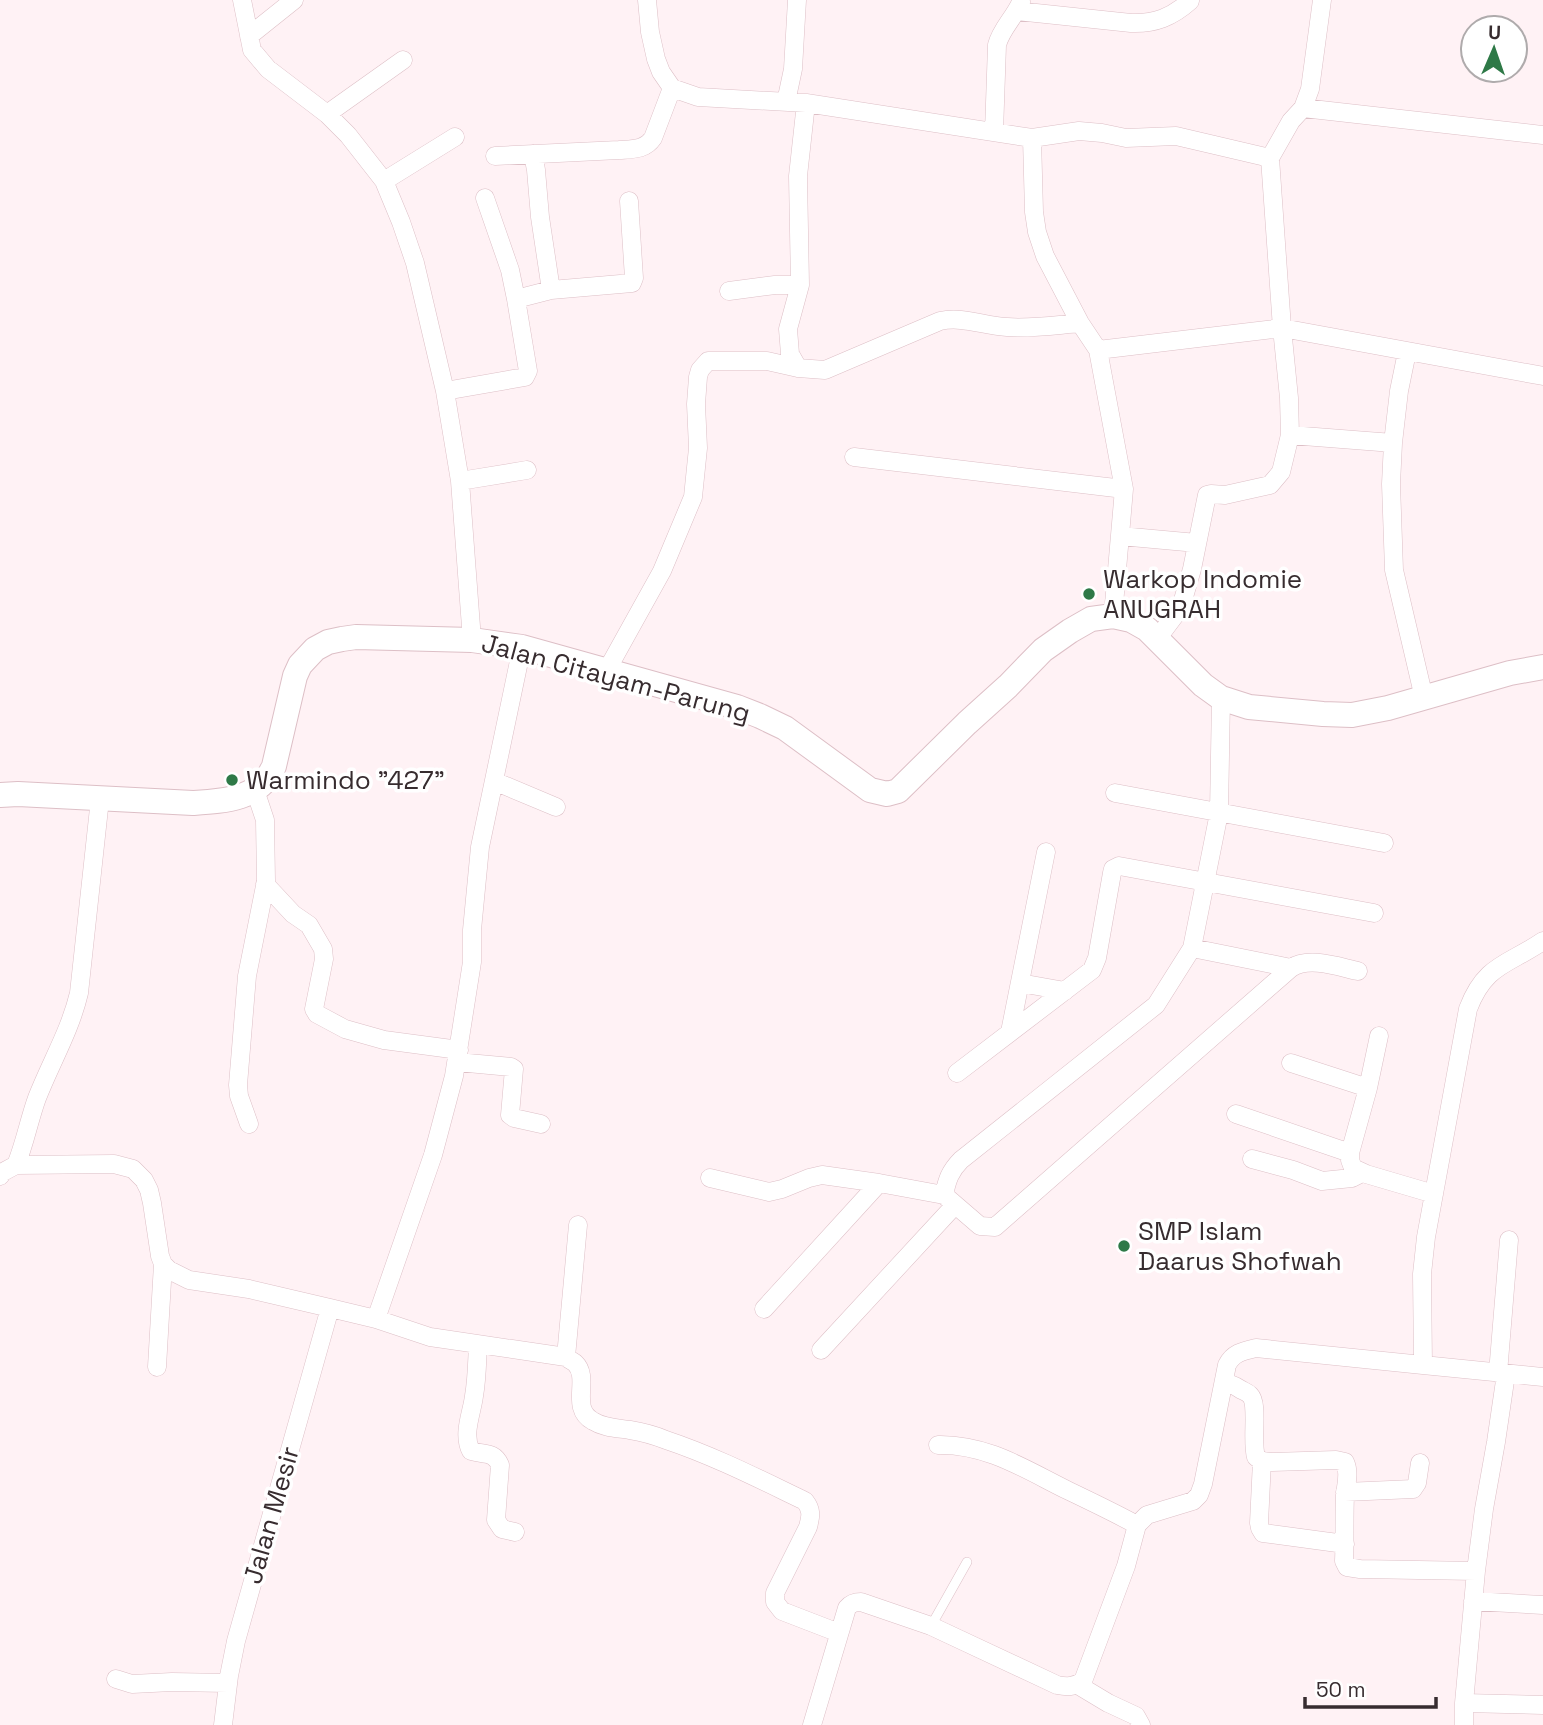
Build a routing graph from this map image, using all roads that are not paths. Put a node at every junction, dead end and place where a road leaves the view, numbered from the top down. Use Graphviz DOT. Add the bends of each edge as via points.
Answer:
graph roads {
  1 [pos="242,0"];
  2 [pos="294,0"];
  3 [pos="647,0"];
  4 [pos="797,0"];
  5 [pos="1322,0"];
  6 [pos="1191,1"];
  7 [pos="1019,5"];
  8 [pos="249,36"];
  9 [pos="403,60"];
  10 [pos="672,88"];
  11 [pos="786,102"];
  12 [pos="806,103"];
  13 [pos="1303,108"];
  14 [pos="327,114"];
  15 [pos="994,132"];
  16 [pos="1543,135"];
  17 [pos="455,137"];
  18 [pos="1032,138"];
  19 [pos="533,154"];
  20 [pos="495,156"];
  21 [pos="1270,158"];
  22 [pos="384,181"];
  23 [pos="485,198"];
  24 [pos="629,201"];
  25 [pos="800,285"];
  26 [pos="551,290"];
  27 [pos="729,291"];
  28 [pos="516,299"];
  29 [pos="1080,323"];
  30 [pos="1282,328"];
  31 [pos="1098,350"];
  32 [pos="1407,352"];
  33 [pos="798,368"];
  34 [pos="1543,376"];
  35 [pos="445,391"];
  36 [pos="1290,435"];
  37 [pos="1394,443"];
  38 [pos="854,457"];
  39 [pos="527,470"];
  40 [pos="460,481"];
  41 [pos="1124,489"];
  42 [pos="1120,536"];
  43 [pos="1197,544"];
  44 [pos="1113,617"];
  45 [pos="1157,639"];
  46 [pos="472,640"];
  47 [pos="522,648"];
  48 [pos="1543,667"];
  49 [pos="607,670"];
  50 [pos="1221,698"];
  51 [pos="1424,698"];
  52 [pos="494,781"];
  53 [pos="255,790"];
  54 [pos="1115,793"];
  55 [pos="0,795"];
  56 [pos="100,799"];
  57 [pos="556,807"];
  58 [pos="1219,813"];
  59 [pos="1384,844"];
  60 [pos="1046,852"];
  61 [pos="1204,882"];
  62 [pos="265,884"];
  63 [pos="1374,913"];
  64 [pos="1543,941"];
  65 [pos="1192,948"];
  66 [pos="1291,968"];
  67 [pos="1359,971"];
  68 [pos="1020,983"];
  69 [pos="1065,991"];
  70 [pos="1010,1032"];
  71 [pos="1378,1036"];
  72 [pos="458,1056"];
  73 [pos="1292,1063"];
  74 [pos="957,1073"];
  75 [pos="1368,1088"];
  76 [pos="1236,1114"];
  77 [pos="249,1124"];
  78 [pos="541,1124"];
  79 [pos="1350,1153"];
  80 [pos="1252,1159"];
  81 [pos="5,1171"];
  82 [pos="1362,1173"];
  83 [pos="710,1178"];
  84 [pos="878,1183"];
  85 [pos="1434,1194"];
  86 [pos="949,1200"];
  87 [pos="578,1225"];
  88 [pos="1509,1240"];
  89 [pos="163,1264"];
  90 [pos="330,1308"];
  91 [pos="764,1309"];
  92 [pos="376,1319"];
  93 [pos="478,1345"];
  94 [pos="821,1350"];
  95 [pos="566,1357"];
  96 [pos="1423,1365"];
  97 [pos="157,1367"];
  98 [pos="1502,1373"];
  99 [pos="1543,1377"];
  100 [pos="1224,1383"];
  101 [pos="938,1445"];
  102 [pos="1262,1461"];
  103 [pos="1420,1463"];
  104 [pos="1345,1492"];
  105 [pos="1137,1525"];
  106 [pos="515,1532"];
  107 [pos="1345,1544"];
  108 [pos="967,1562"];
  109 [pos="1476,1571"];
  110 [pos="1473,1601"];
  111 [pos="1543,1605"];
  112 [pos="931,1626"];
  113 [pos="839,1633"];
  114 [pos="116,1679"];
  115 [pos="228,1683"];
  116 [pos="1078,1685"];
  117 [pos="1464,1703"];
  118 [pos="1543,1705"];
  119 [pos="223,1725"];
  120 [pos="812,1725"];
  121 [pos="1141,1725"];
  122 [pos="1464,1725"];
  1 -- 8 [label="street"];
  2 -- 8 [label="street"];
  3 -- 10 [label="street" via="656,59"];
  4 -- 11 [label="street"];
  5 -- 13 [label="street" via="1310,89"];
  6 -- 7 [label="street" via="1164,19 1146,23"];
  7 -- 15 [label="street" via="997,45"];
  8 -- 14 [label="street" via="252,50 268,69"];
  9 -- 14 [label="street"];
  10 -- 11 [label="street" via="698,97"];
  10 -- 19 [label="street" via="648,145 629,150"];
  11 -- 12 [label="street"];
  12 -- 15 [label="street"];
  12 -- 25 [label="street" via="798,176"];
  13 -- 16 [label="street"];
  13 -- 21 [label="street"];
  14 -- 22 [label="street"];
  15 -- 18 [label="street"];
  17 -- 22 [label="street"];
  18 -- 21 [label="street" via="1079,131 1126,138 1176,136"];
  18 -- 29 [label="street" via="1037,232"];
  19 -- 20 [label="street"];
  19 -- 26 [label="street"];
  21 -- 30 [label="street"];
  22 -- 35 [label="street" via="415,263"];
  23 -- 28 [label="street"];
  24 -- 26 [label="street" via="632,283"];
  25 -- 27 [label="street"];
  25 -- 33 [label="street" via="788,329 790,354"];
  26 -- 28 [label="street"];
  28 -- 35 [label="street" via="528,371 525,377"];
  29 -- 31 [label="street"];
  29 -- 33 [label="street" via="1008,327 950,319 825,370"];
  30 -- 31 [label="street"];
  30 -- 32 [label="street"];
  30 -- 36 [label="street"];
  31 -- 41 [label="street"];
  32 -- 34 [label="street"];
  32 -- 37 [label="street"];
  33 -- 49 [label="street" via="768,361 717,360 708,361 700,370 693,497 662,571"];
  35 -- 40 [label="street"];
  36 -- 37 [label="street"];
  36 -- 43 [label="street" via="1281,472 1270,485 1207,495"];
  37 -- 51 [label="street" via="1394,570"];
  38 -- 41 [label="street"];
  39 -- 40 [label="street"];
  40 -- 46 [label="street"];
  41 -- 42 [label="street"];
  42 -- 43 [label="street"];
  42 -- 44 [label="street"];
  43 -- 45 [label="street" via="1181,607"];
  44 -- 45 [label="street" via="1131,620"];
  44 -- 49 [label="street, Jalan Citayam-Parung" via="1091,620 1043,650 893,793 870,790 785,728 760,716"];
  45 -- 50 [label="street"];
  46 -- 47 [label="street, Jalan Citayam-Parung"];
  46 -- 53 [label="street, Jalan Citayam-Parung" via="356,637 315,649 295,676 270,776"];
  47 -- 49 [label="street, Jalan Citayam-Parung"];
  47 -- 52 [label="street"];
  48 -- 51 [label="street"];
  50 -- 51 [label="street" via="1249,707 1352,715"];
  50 -- 58 [label="street"];
  52 -- 57 [label="street"];
  52 -- 72 [label="street" via="481,847 472,962"];
  53 -- 56 [label="street" via="206,803"];
  53 -- 62 [label="street" via="265,820"];
  54 -- 58 [label="street"];
  55 -- 56 [label="street"];
  56 -- 81 [label="street" via="73,1017 37,1100 25,1144"];
  58 -- 59 [label="street"];
  58 -- 61 [label="street"];
  60 -- 68 [label="street"];
  61 -- 63 [label="street"];
  61 -- 65 [label="street"];
  61 -- 69 [label="street" via="1116,867 1095,964"];
  62 -- 72 [label="street" via="309,925 323,949 317,1014 345,1029"];
  62 -- 77 [label="street" via="247,976 238,1085"];
  64 -- 85 [label="street" via="1502,964 1473,995"];
  65 -- 66 [label="street"];
  65 -- 86 [label="street" via="1156,1005 953,1168 947,1179"];
  66 -- 67 [label="street" via="1314,963"];
  66 -- 86 [label="street" via="995,1227 980,1226"];
  68 -- 69 [label="street"];
  68 -- 70 [label="street"];
  69 -- 70 [label="street"];
  70 -- 74 [label="street"];
  71 -- 75 [label="street"];
  72 -- 78 [label="street" via="514,1069 510,1115"];
  72 -- 92 [label="street" via="433,1155"];
  73 -- 75 [label="street"];
  75 -- 79 [label="street"];
  76 -- 79 [label="street"];
  79 -- 82 [label="street" via="1353,1168"];
  80 -- 82 [label="street" via="1322,1181"];
  81 -- 89 [label="street" via="100,1163 133,1169 149,1190"];
  82 -- 85 [label="street"];
  83 -- 84 [label="street" via="769,1192 822,1175"];
  84 -- 86 [label="street"];
  84 -- 91 [label="street"];
  85 -- 96 [label="street" via="1422,1274"];
  86 -- 94 [label="street"];
  87 -- 95 [label="street"];
  88 -- 98 [label="street"];
  89 -- 90 [label="street" via="189,1280"];
  89 -- 97 [label="street"];
  90 -- 92 [label="street"];
  90 -- 115 [label="street, Jalan Mesir" via="246,1602"];
  92 -- 93 [label="street" via="430,1337"];
  93 -- 95 [label="street"];
  93 -- 106 [label="street" via="468,1446 498,1459 496,1520 502,1529"];
  95 -- 113 [label="street" via="580,1371 581,1404 593,1422 669,1440 805,1501 811,1518 775,1593 775,1602 782,1611"];
  96 -- 98 [label="street"];
  96 -- 100 [label="street" via="1256,1348 1230,1359"];
  98 -- 99 [label="street"];
  98 -- 109 [label="street"];
  100 -- 102 [label="street" via="1251,1395 1254,1401 1254,1449"];
  100 -- 105 [label="street" via="1199,1495 1183,1505 1147,1515"];
  101 -- 105 [label="street" via="969,1448 1015,1462"];
  102 -- 104 [label="street" via="1341,1460 1347,1467"];
  102 -- 107 [label="street" via="1259,1528 1264,1533"];
  103 -- 104 [label="street" via="1413,1489"];
  104 -- 107 [label="street"];
  105 -- 116 [label="street" via="1126,1566"];
  107 -- 109 [label="street" via="1345,1563 1350,1568"];
  108 -- 112 [label="lane"];
  109 -- 110 [label="street"];
  110 -- 111 [label="street"];
  110 -- 117 [label="street"];
  112 -- 113 [label="street" via="856,1602 847,1608"];
  112 -- 116 [label="street" via="1056,1685"];
  113 -- 120 [label="street"];
  114 -- 115 [label="street" via="132,1684"];
  115 -- 119 [label="street, Jalan Mesir"];
  116 -- 121 [label="street" via="1136,1716"];
  117 -- 118 [label="street"];
  117 -- 122 [label="street"];
}
